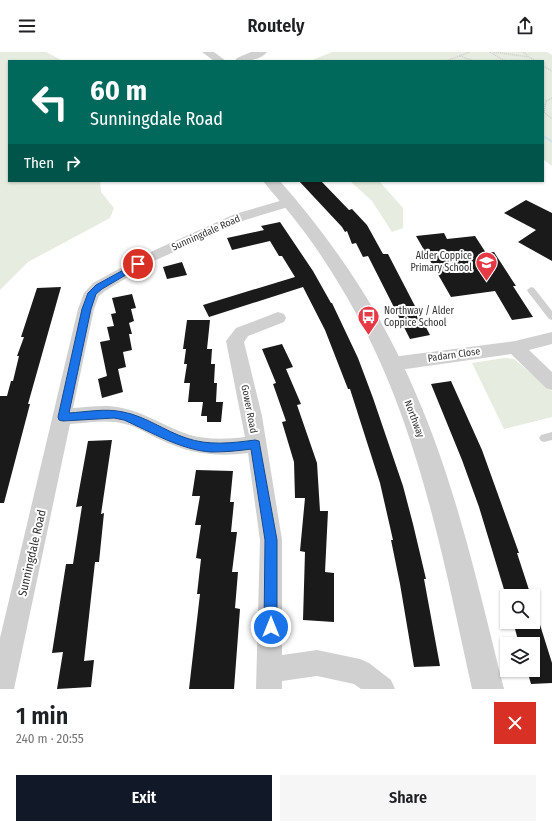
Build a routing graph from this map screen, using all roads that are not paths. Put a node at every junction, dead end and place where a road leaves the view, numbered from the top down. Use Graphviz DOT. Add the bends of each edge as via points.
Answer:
graph roads {
  1 [pos="207,52"];
  2 [pos="262,52"];
  3 [pos="219,60"];
  4 [pos="244,60"];
  5 [pos="272,182"];
  6 [pos="290,202"];
  7 [pos="531,290"];
  8 [pos="552,317"];
  9 [pos="278,318"];
  10 [pos="552,338"];
  11 [pos="515,346"];
  12 [pos="392,364"];
  13 [pos="552,383"];
  14 [pos="63,417"];
  15 [pos="255,444"];
  16 [pos="270,679"];
  17 [pos="2,689"];
  18 [pos="382,689"];
  19 [pos="488,689"];
  1 -- 3 [label="street"];
  2 -- 4 [label="street"];
  5 -- 6 [label="street, Northway"];
  6 -- 12 [label="street, Northway" via="349,283"];
  6 -- 14 [label="street, Sunningdale Road" via="240,217 151,257 92,293 86,309"];
  7 -- 8 [label="lane"];
  9 -- 15 [label="street, Gower Road" via="242,332 235,341 252,416"];
  10 -- 11 [label="street, Padarn Close"];
  11 -- 12 [label="street, Padarn Close"];
  11 -- 13 [label="street"];
  12 -- 19 [label="street, Northway" via="433,471"];
  14 -- 15 [label="street" via="114,414 125,416 184,442 229,448"];
  14 -- 17 [label="street, Sunningdale Road"];
  15 -- 16 [label="street, Gower Road" via="271,540"];
  16 -- 18 [label="street, Gower Road" via="317,663 360,672"];
}
